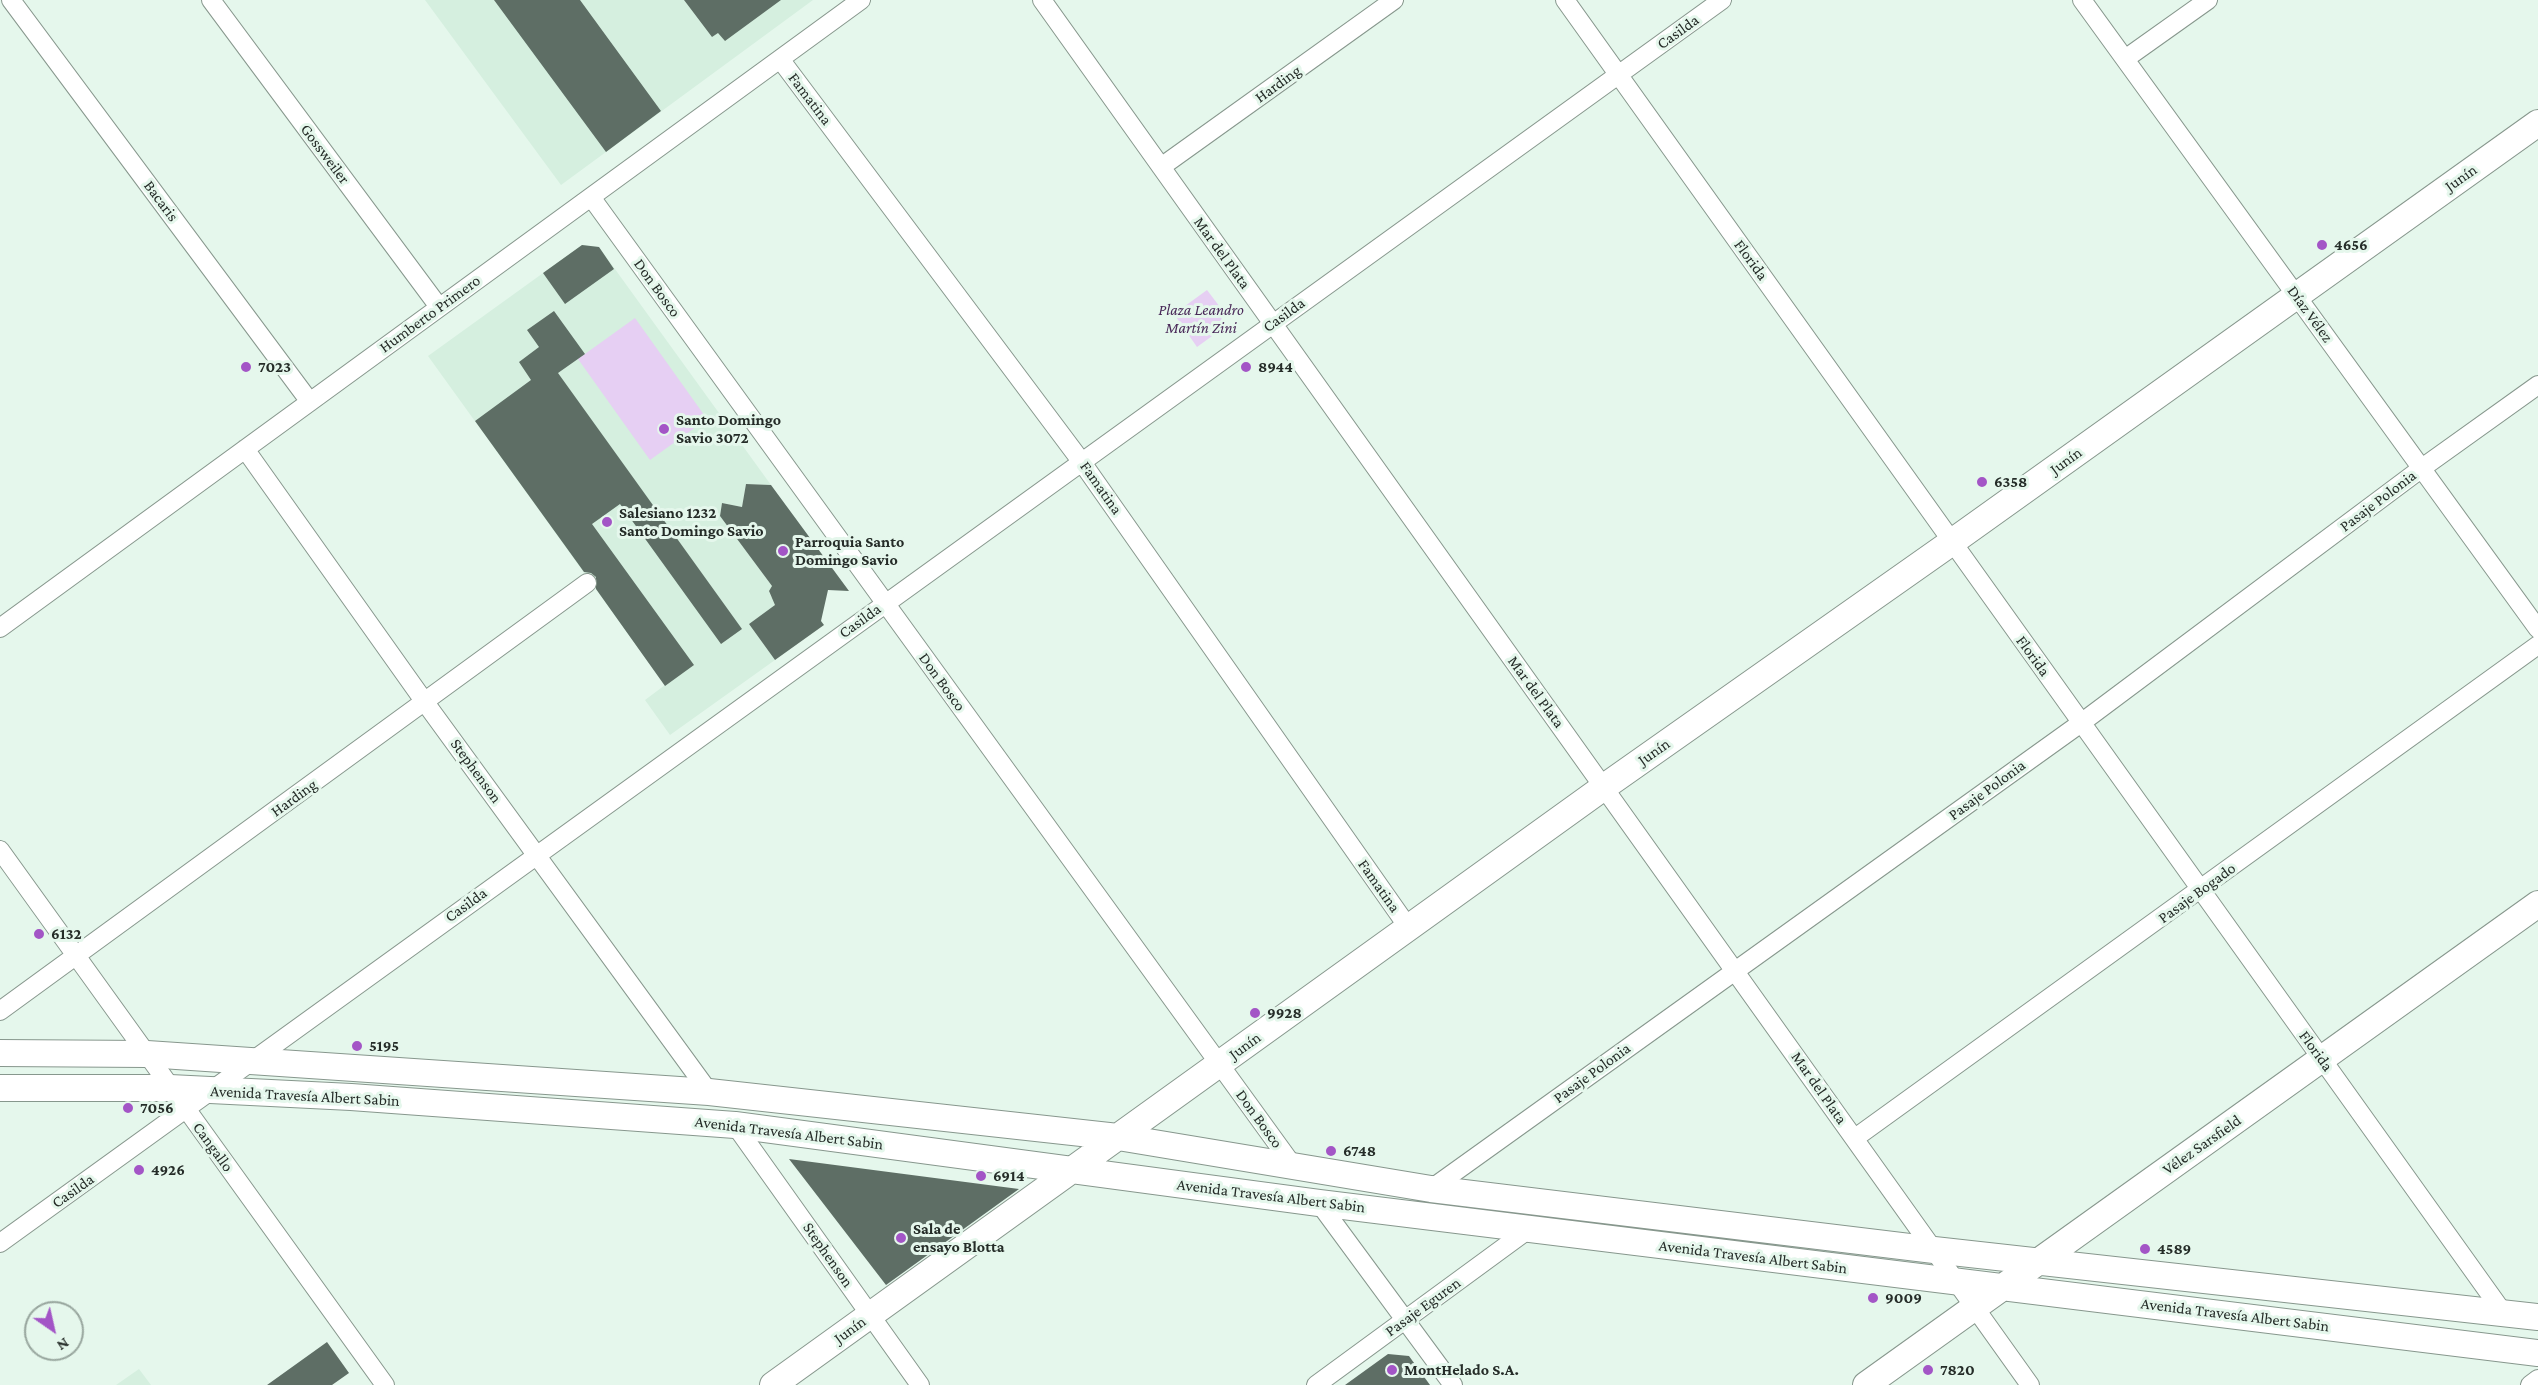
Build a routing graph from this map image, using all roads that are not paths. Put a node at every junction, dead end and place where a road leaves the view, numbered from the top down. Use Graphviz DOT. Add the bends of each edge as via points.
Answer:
graph roads {
  1 [pos="11,0"];
  2 [pos="211,0"];
  3 [pos="861,0"];
  4 [pos="1042,0"];
  5 [pos="1394,0"];
  6 [pos="1565,0"];
  7 [pos="1722,0"];
  8 [pos="2082,0"];
  9 [pos="2208,0"];
  10 [pos="780,59"];
  11 [pos="2125,59"];
  12 [pos="1619,75"];
  13 [pos="2538,123"];
  14 [pos="1161,167"];
  15 [pos="591,197"];
  16 [pos="2296,295"];
  17 [pos="439,307"];
  18 [pos="1273,323"];
  19 [pos="2538,385"];
  20 [pos="310,402"];
  21 [pos="245,449"];
  22 [pos="1082,461"];
  23 [pos="2422,468"];
  24 [pos="1952,542"];
  25 [pos="587,583"];
  26 [pos="885,603"];
  27 [pos="0,628"];
  28 [pos="2538,629"];
  29 [pos="2538,645"];
  30 [pos="424,701"];
  31 [pos="2081,723"];
  32 [pos="1604,787"];
  33 [pos="0,850"];
  34 [pos="537,854"];
  35 [pos="2201,890"];
  36 [pos="2538,904"];
  37 [pos="1408,927"];
  38 [pos="77,957"];
  39 [pos="1735,970"];
  40 [pos="0,1011"];
  41 [pos="0,1053"];
  42 [pos="147,1054"];
  43 [pos="2322,1060"];
  44 [pos="251,1061"];
  45 [pos="1219,1064"];
  46 [pos="0,1088"];
  47 [pos="170,1088"];
  48 [pos="213,1092"];
  49 [pos="709,1092"];
  50 [pos="187,1110"];
  51 [pos="735,1125"];
  52 [pos="1118,1137"];
  53 [pos="1855,1138"];
  54 [pos="1294,1167"];
  55 [pos="1072,1170"];
  56 [pos="1431,1189"];
  57 [pos="1319,1203"];
  58 [pos="1529,1229"];
  59 [pos="0,1243"];
  60 [pos="1934,1250"];
  61 [pos="2039,1261"];
  62 [pos="1958,1283"];
  63 [pos="2003,1286"];
  64 [pos="1975,1306"];
  65 [pos="2502,1311"];
  66 [pos="870,1315"];
  67 [pos="2538,1317"];
  68 [pos="1403,1321"];
  69 [pos="2538,1353"];
  70 [pos="2538,1379"];
  71 [pos="385,1385"];
  72 [pos="773,1385"];
  73 [pos="920,1385"];
  74 [pos="1316,1385"];
  75 [pos="1452,1385"];
  76 [pos="1866,1385"];
  77 [pos="2030,1385"];
  78 [pos="2530,1385"];
  1 -- 20 [label="street, Bacaris"];
  2 -- 17 [label="street, Gossweiler"];
  3 -- 10 [label="street, Humberto Primero"];
  4 -- 14 [label="street, Mar del Plata"];
  5 -- 14 [label="street, Harding"];
  6 -- 12 [label="street, Florida"];
  7 -- 12 [label="street, Casilda"];
  8 -- 11 [label="street, Díaz Vélez"];
  9 -- 11 [label="street"];
  10 -- 15 [label="street, Humberto Primero"];
  10 -- 22 [label="street, Famatina"];
  11 -- 16 [label="street, Díaz Vélez"];
  12 -- 18 [label="street, Casilda"];
  12 -- 24 [label="street, Florida"];
  13 -- 16 [label="main road, Junín"];
  14 -- 18 [label="street, Mar del Plata"];
  15 -- 17 [label="street, Humberto Primero"];
  15 -- 26 [label="street, Don Bosco"];
  16 -- 23 [label="street, Díaz Vélez"];
  16 -- 24 [label="main road, Junín"];
  17 -- 20 [label="street, Humberto Primero"];
  18 -- 22 [label="street, Casilda"];
  18 -- 32 [label="street, Mar del Plata"];
  19 -- 23 [label="street, Pasaje Polonia"];
  20 -- 21 [label="street, Humberto Primero"];
  21 -- 27 [label="street, Humberto Primero"];
  21 -- 30 [label="street, Stephenson"];
  22 -- 26 [label="street, Casilda"];
  22 -- 37 [label="street, Famatina"];
  23 -- 28 [label="street, Díaz Vélez"];
  23 -- 31 [label="street, Pasaje Polonia"];
  24 -- 31 [label="street, Florida"];
  24 -- 32 [label="main road, Junín"];
  25 -- 30 [label="street, Harding"];
  26 -- 34 [label="street, Casilda"];
  26 -- 45 [label="street, Don Bosco"];
  29 -- 35 [label="street, Pasaje Bogado"];
  30 -- 34 [label="street, Stephenson"];
  30 -- 38 [label="street, Harding"];
  31 -- 35 [label="street, Florida"];
  31 -- 39 [label="street, Pasaje Polonia"];
  32 -- 37 [label="main road, Junín"];
  32 -- 39 [label="street, Mar del Plata"];
  33 -- 38 [label="street, Cangallo"];
  34 -- 44 [label="street, Casilda"];
  34 -- 49 [label="street, Stephenson"];
  35 -- 43 [label="street, Florida"];
  35 -- 53 [label="street, Pasaje Bogado"];
  36 -- 43 [label="main road, Vélez Sarsfield"];
  37 -- 45 [label="main road, Junín"];
  38 -- 40 [label="street, Harding"];
  38 -- 42 [label="street, Cangallo"];
  39 -- 53 [label="street, Mar del Plata"];
  39 -- 56 [label="street, Pasaje Polonia"];
  41 -- 42 [label="main road, Avenida Travesía Albert Sabin"];
  42 -- 44 [label="main road, Avenida Travesía Albert Sabin"];
  42 -- 47 [label="street, Cangallo"];
  43 -- 61 [label="main road, Vélez Sarsfield"];
  43 -- 65 [label="street, Florida"];
  44 -- 48 [label="street, Casilda"];
  44 -- 49 [label="main road, Avenida Travesía Albert Sabin"];
  45 -- 52 [label="main road, Junín"];
  45 -- 54 [label="street, Don Bosco"];
  46 -- 47 [label="main road, Avenida Travesía Albert Sabin"];
  47 -- 48 [label="main road, Avenida Travesía Albert Sabin"];
  47 -- 50 [label="street, Cangallo"];
  48 -- 50 [label="street, Casilda"];
  48 -- 51 [label="main road, Avenida Travesía Albert Sabin" via="351,1097"];
  49 -- 52 [label="main road, Avenida Travesía Albert Sabin"];
  50 -- 59 [label="street, Casilda"];
  50 -- 71 [label="street, Cangallo"];
  51 -- 55 [label="main road, Avenida Travesía Albert Sabin"];
  51 -- 66 [label="street, Stephenson"];
  52 -- 54 [label="main road, Avenida Travesía Albert Sabin"];
  52 -- 55 [label="main road, Junín"];
  53 -- 60 [label="street, Mar del Plata"];
  54 -- 56 [label="main road, Avenida Travesía Albert Sabin"];
  55 -- 57 [label="main road, Avenida Travesía Albert Sabin"];
  55 -- 66 [label="main road, Junín"];
  56 -- 60 [label="main road, Avenida Travesía Albert Sabin"];
  57 -- 58 [label="main road, Avenida Travesía Albert Sabin"];
  57 -- 68 [label="street"];
  58 -- 62 [label="main road, Avenida Travesía Albert Sabin"];
  58 -- 68 [label="street, Pasaje Eguren"];
  60 -- 61 [label="main road, Avenida Travesía Albert Sabin"];
  60 -- 62 [label="street, Mar del Plata"];
  61 -- 63 [label="main road, Vélez Sarsfield"];
  61 -- 65 [label="main road, Avenida Travesía Albert Sabin"];
  62 -- 63 [label="main road, Avenida Travesía Albert Sabin"];
  62 -- 64 [label="street, Mar del Plata"];
  63 -- 64 [label="main road, Vélez Sarsfield"];
  63 -- 69 [label="main road, Avenida Travesía Albert Sabin"];
  64 -- 76 [label="main road, Vélez Sarsfield"];
  64 -- 77 [label="street, Mar del Plata"];
  65 -- 67 [label="main road, Avenida Travesía Albert Sabin"];
  66 -- 72 [label="main road, Junín"];
  66 -- 73 [label="street, Stephenson"];
  68 -- 74 [label="street, Pasaje Eguren"];
  68 -- 75 [label="street"];
  70 -- 78 [label="street"];
}
